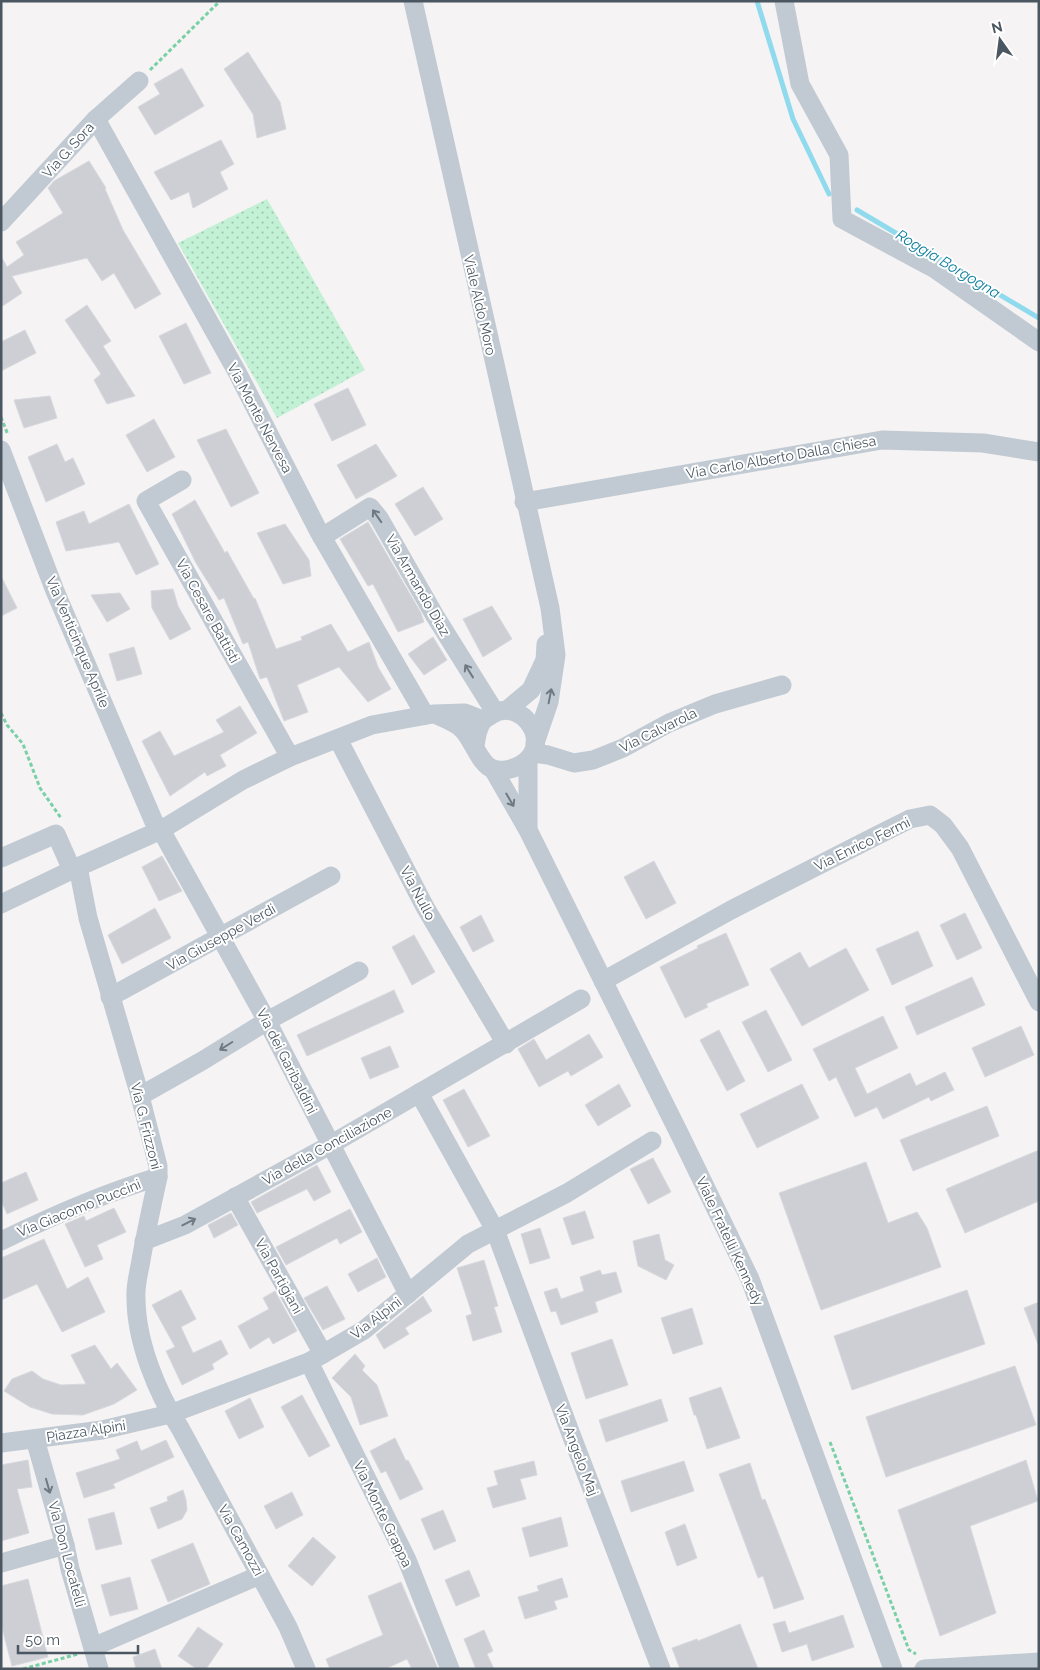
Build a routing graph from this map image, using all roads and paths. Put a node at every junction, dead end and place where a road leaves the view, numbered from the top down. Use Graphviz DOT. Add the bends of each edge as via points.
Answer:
graph roads {
  1 [pos="220,1"];
  2 [pos="412,1"];
  3 [pos="784,1"];
  4 [pos="139,82"];
  5 [pos="96,119"];
  6 [pos="1,222"];
  7 [pos="1039,342"];
  8 [pos="1,450"];
  9 [pos="1039,452"];
  10 [pos="182,480"];
  11 [pos="524,502"];
  12 [pos="322,537"];
  13 [pos="550,608"];
  14 [pos="782,684"];
  15 [pos="1,713"];
  16 [pos="429,714"];
  17 [pos="495,714"];
  18 [pos="338,739"];
  19 [pos="475,747"];
  20 [pos="532,752"];
  21 [pos="290,758"];
  22 [pos="493,769"];
  23 [pos="65,824"];
  24 [pos="161,830"];
  25 [pos="528,830"];
  26 [pos="1,858"];
  27 [pos="75,868"];
  28 [pos="331,876"];
  29 [pos="1,904"];
  30 [pos="221,937"];
  31 [pos="359,971"];
  32 [pos="603,981"];
  33 [pos="1037,996"];
  34 [pos="110,997"];
  35 [pos="580,999"];
  36 [pos="267,1021"];
  37 [pos="506,1044"];
  38 [pos="419,1093"];
  39 [pos="140,1096"];
  40 [pos="652,1141"];
  41 [pos="330,1145"];
  42 [pos="158,1177"];
  43 [pos="235,1197"];
  44 [pos="495,1230"];
  45 [pos="1,1241"];
  46 [pos="144,1241"];
  47 [pos="408,1294"];
  48 [pos="316,1358"];
  49 [pos="170,1414"];
  50 [pos="35,1439"];
  51 [pos="1,1443"];
  52 [pos="65,1545"];
  53 [pos="1,1563"];
  54 [pos="260,1575"];
  55 [pos="93,1648"];
  56 [pos="1039,1662"];
  57 [pos="23,1669"];
  58 [pos="99,1669"];
  59 [pos="306,1669"];
  60 [pos="450,1669"];
  61 [pos="661,1669"];
  62 [pos="893,1669"];
  63 [pos="924,1669"];
  1 -- 4 [label="path"];
  2 -- 11 [label="street, Viale Aldo Moro"];
  3 -- 7 [label="street" via="800,84 839,155 842,219 935,269"];
  4 -- 5 [label="street, Via G. Sora"];
  5 -- 6 [label="street, Via G. Sora"];
  5 -- 12 [label="street, Via Monte Nervesa" via="237,372"];
  8 -- 24 [label="street, Via Venticinque Aprile" via="55,591 154,822"];
  9 -- 11 [label="street, Via Carlo Alberto Dalla Chiesa" via="983,443 882,440"];
  10 -- 21 [label="street, Via Cesare Battisti" via="146,501"];
  11 -- 13 [label="street, Viale Aldo Moro"];
  12 -- 16 [label="street, Via Monte Nervesa"];
  17 -- 12 [label="street, Via Armando Diaz, one-way" via="370,507"];
  13 -- 17 [label="street, Viale Aldo Moro" via="545,660 532,690"];
  20 -- 13 [label="street, Viale Aldo Moro, one-way" via="549,702 556,655"];
  14 -- 20 [label="street, Via Calvarola" via="714,704 593,760 574,763"];
  15 -- 23 [label="path" via="23,744 40,788"];
  16 -- 17 [label="street"];
  16 -- 18 [label="street" via="372,725"];
  16 -- 19 [label="street" via="462,728"];
  17 -- 19 [label="street" via="477,733"];
  17 -- 20 [label="street" via="517,713 528,720 534,730"];
  18 -- 21 [label="street"];
  18 -- 37 [label="street, Via Nullo" via="425,906"];
  19 -- 22 [label="street" via="484,763"];
  20 -- 22 [label="street" via="513,770"];
  20 -- 25 [label="street, Viale Fratelli Kennedy"];
  21 -- 24 [label="street" via="243,780"];
  22 -- 25 [label="street, Viale Fratelli Kennedy, one-way"];
  24 -- 27 [label="street"];
  24 -- 30 [label="street, Via dei Garibaldini"];
  25 -- 32 [label="street, Viale Fratelli Kennedy"];
  26 -- 27 [label="street, Via G. Frizzoni" via="56,834"];
  27 -- 29 [label="street"];
  27 -- 34 [label="street, Via G. Frizzoni"];
  28 -- 30 [label="street, Via Giuseppe Verdi"];
  30 -- 34 [label="street, Via Giuseppe Verdi"];
  30 -- 36 [label="street, Via dei Garibaldini"];
  31 -- 36 [label="street"];
  32 -- 33 [label="street, Via Enrico Fermi" via="731,910 910,819 930,815 960,848"];
  32 -- 62 [label="street, Viale Fratelli Kennedy" via="750,1279"];
  34 -- 39 [label="street, Via G. Frizzoni"];
  35 -- 37 [label="street, Via della Conciliazione"];
  36 -- 39 [label="street, one-way"];
  36 -- 41 [label="street, Via dei Garibaldini"];
  37 -- 38 [label="street, Via della Conciliazione"];
  38 -- 41 [label="street, Via della Conciliazione"];
  38 -- 44 [label="street, Via Angelo Maj"];
  39 -- 42 [label="street, Via G. Frizzoni"];
  40 -- 44 [label="street, Via Alpini" via="566,1193"];
  41 -- 43 [label="street, Via della Conciliazione"];
  41 -- 47 [label="street, Via dei Garibaldini"];
  42 -- 45 [label="street, Via Giacomo Puccini" via="128,1186"];
  42 -- 46 [label="street, Via G. Frizzoni"];
  46 -- 43 [label="street, Via della Conciliazione, one-way" via="185,1225"];
  43 -- 48 [label="street, Via Partigiani"];
  44 -- 47 [label="street, Via Alpini" via="468,1244"];
  44 -- 61 [label="street, Via Angelo Maj"];
  46 -- 49 [label="street, Via G. Frizzoni" via="136,1288 136,1312 151,1370"];
  47 -- 48 [label="street, Via Alpini" via="364,1330"];
  48 -- 49 [label="street, Via Alpini"];
  48 -- 60 [label="street, Via Monte Grappa" via="407,1560"];
  49 -- 50 [label="street, Piazza Alpini" via="102,1430"];
  49 -- 54 [label="street, Via Camozzi"];
  50 -- 51 [label="street, Piazza Alpini"];
  50 -- 52 [label="street, Via Don Locatelli, one-way"];
  52 -- 53 [label="street"];
  52 -- 55 [label="street, Via Don Locatelli"];
  54 -- 55 [label="street"];
  54 -- 59 [label="street, Via Camozzi"];
  55 -- 57 [label="path"];
  55 -- 58 [label="street, Via Don Locatelli"];
  56 -- 63 [label="street"];
}
